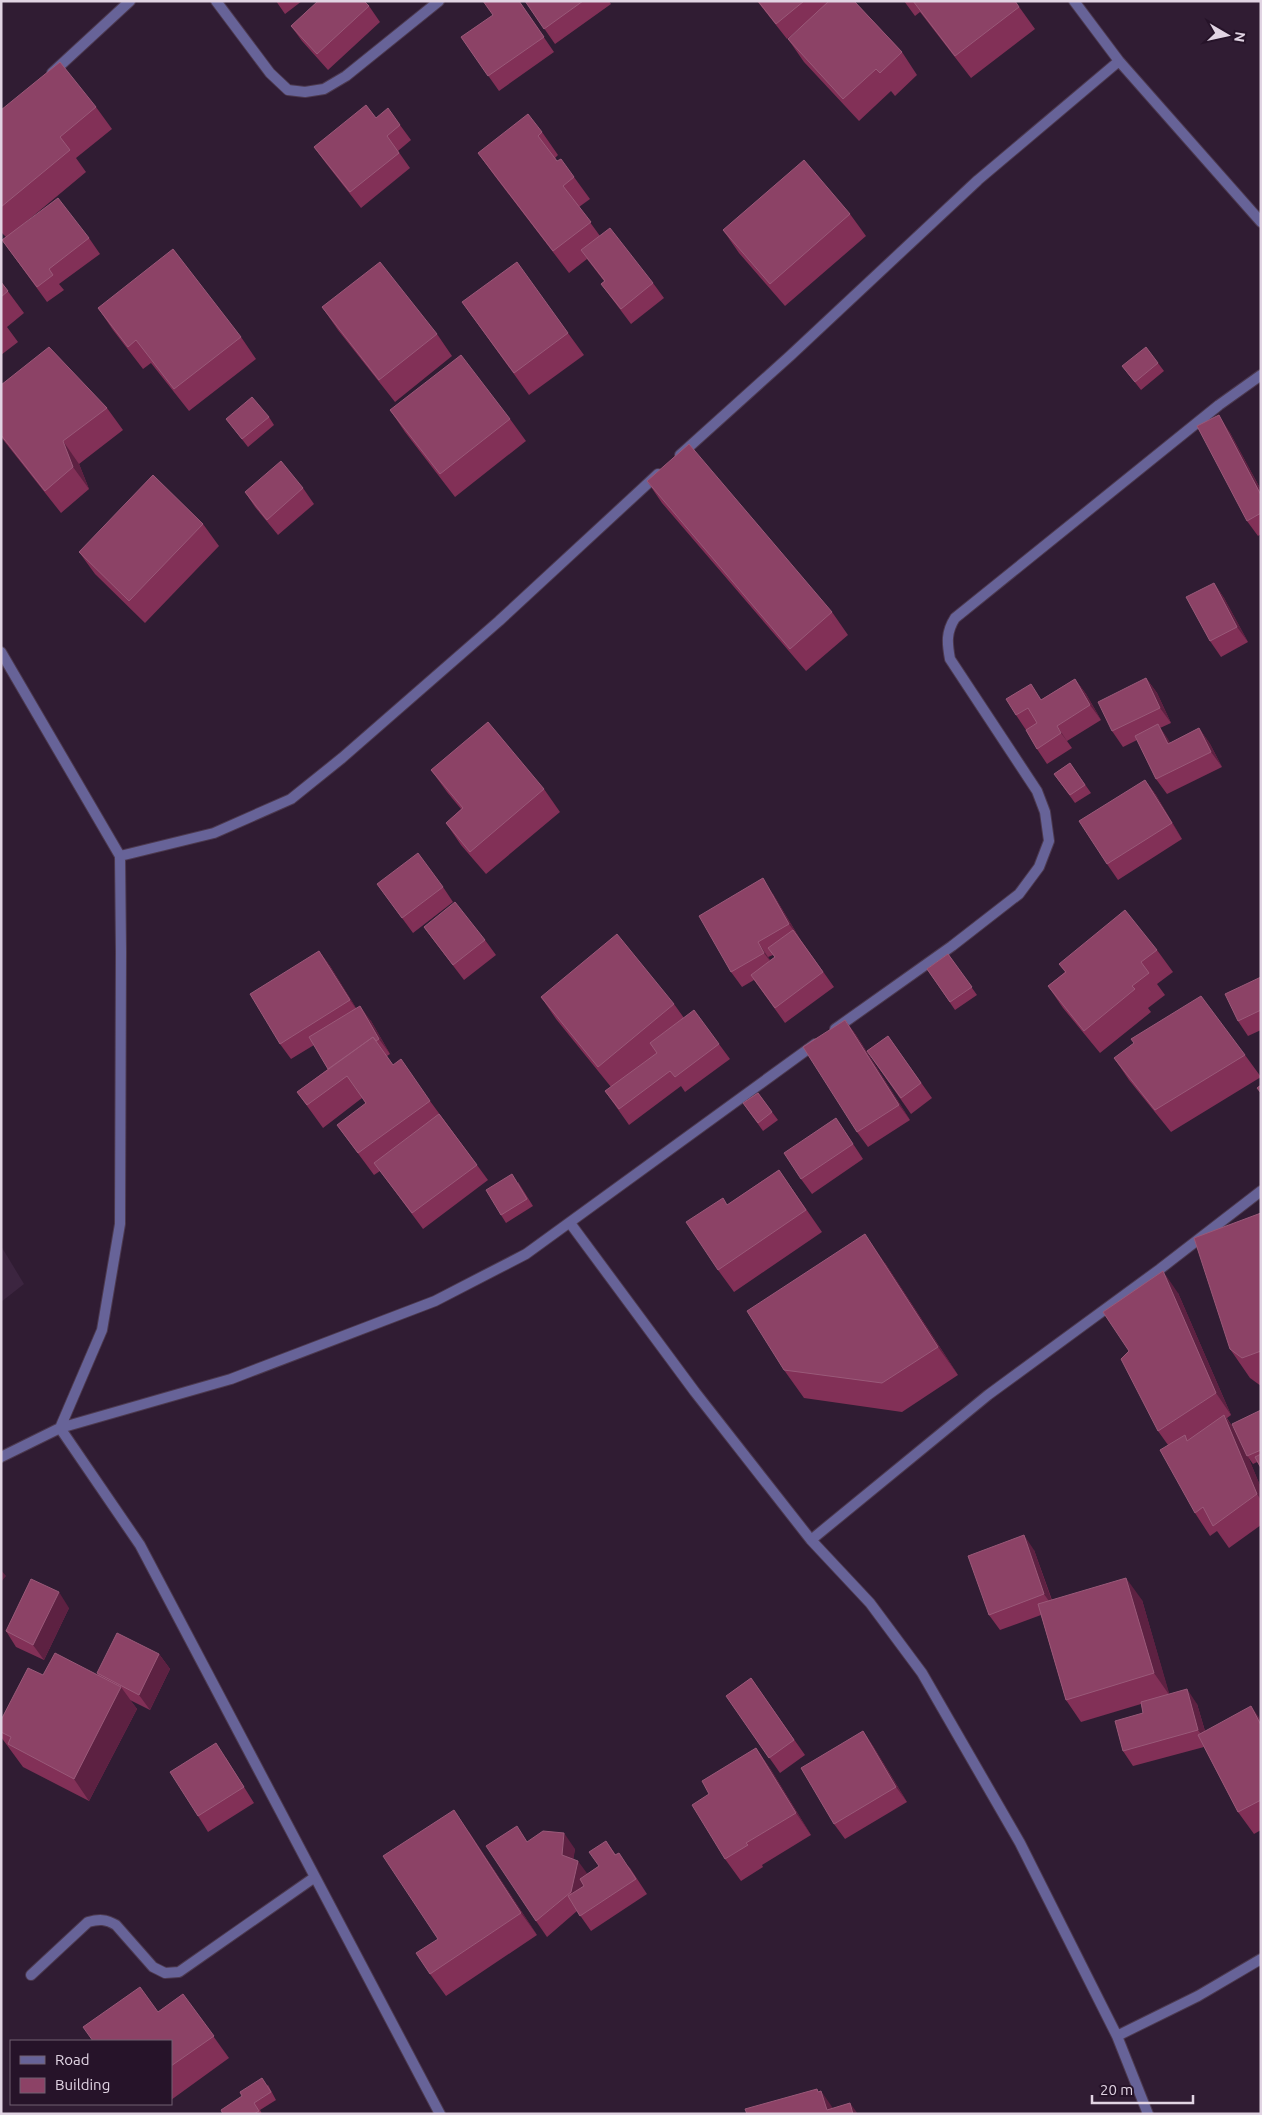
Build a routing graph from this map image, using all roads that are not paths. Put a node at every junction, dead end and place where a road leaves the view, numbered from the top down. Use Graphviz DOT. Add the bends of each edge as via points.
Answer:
graph roads {
  1 [pos="130,1"];
  2 [pos="216,1"];
  3 [pos="439,1"];
  4 [pos="1074,1"];
  5 [pos="1118,61"];
  6 [pos="44,80"];
  7 [pos="1261,222"];
  8 [pos="1261,375"];
  9 [pos="1,652"];
  10 [pos="120,856"];
  11 [pos="1261,1191"];
  12 [pos="570,1223"];
  13 [pos="60,1428"];
  14 [pos="1,1457"];
  15 [pos="811,1540"];
  16 [pos="315,1877"];
  17 [pos="1261,1959"];
  18 [pos="31,1975"];
  19 [pos="1117,2036"];
  20 [pos="440,2114"];
  21 [pos="1148,2114"];
  1 -- 6 [label="street"];
  2 -- 3 [label="street" via="270,72 288,90 305,92 324,89 346,76"];
  4 -- 5 [label="street"];
  5 -- 7 [label="street"];
  5 -- 10 [label="street" via="978,180 498,621 291,799 214,834"];
  8 -- 12 [label="street" via="1219,405 955,618 949,628 950,659 1037,791 1045,812 1049,841 1040,867 1019,894"];
  9 -- 10 [label="street"];
  10 -- 13 [label="street" via="120,1224 102,1330"];
  11 -- 15 [label="street" via="988,1395"];
  12 -- 13 [label="street" via="526,1254 435,1301 231,1379"];
  12 -- 15 [label="street" via="695,1392"];
  13 -- 14 [label="street"];
  13 -- 16 [label="street" via="140,1545"];
  15 -- 19 [label="street" via="870,1603 922,1673 1020,1843"];
  16 -- 18 [label="street" via="179,1972 165,1973 153,1968 116,1925 100,1919 88,1922"];
  16 -- 20 [label="street"];
  17 -- 19 [label="street" via="1198,1996"];
  19 -- 21 [label="street"];
}
